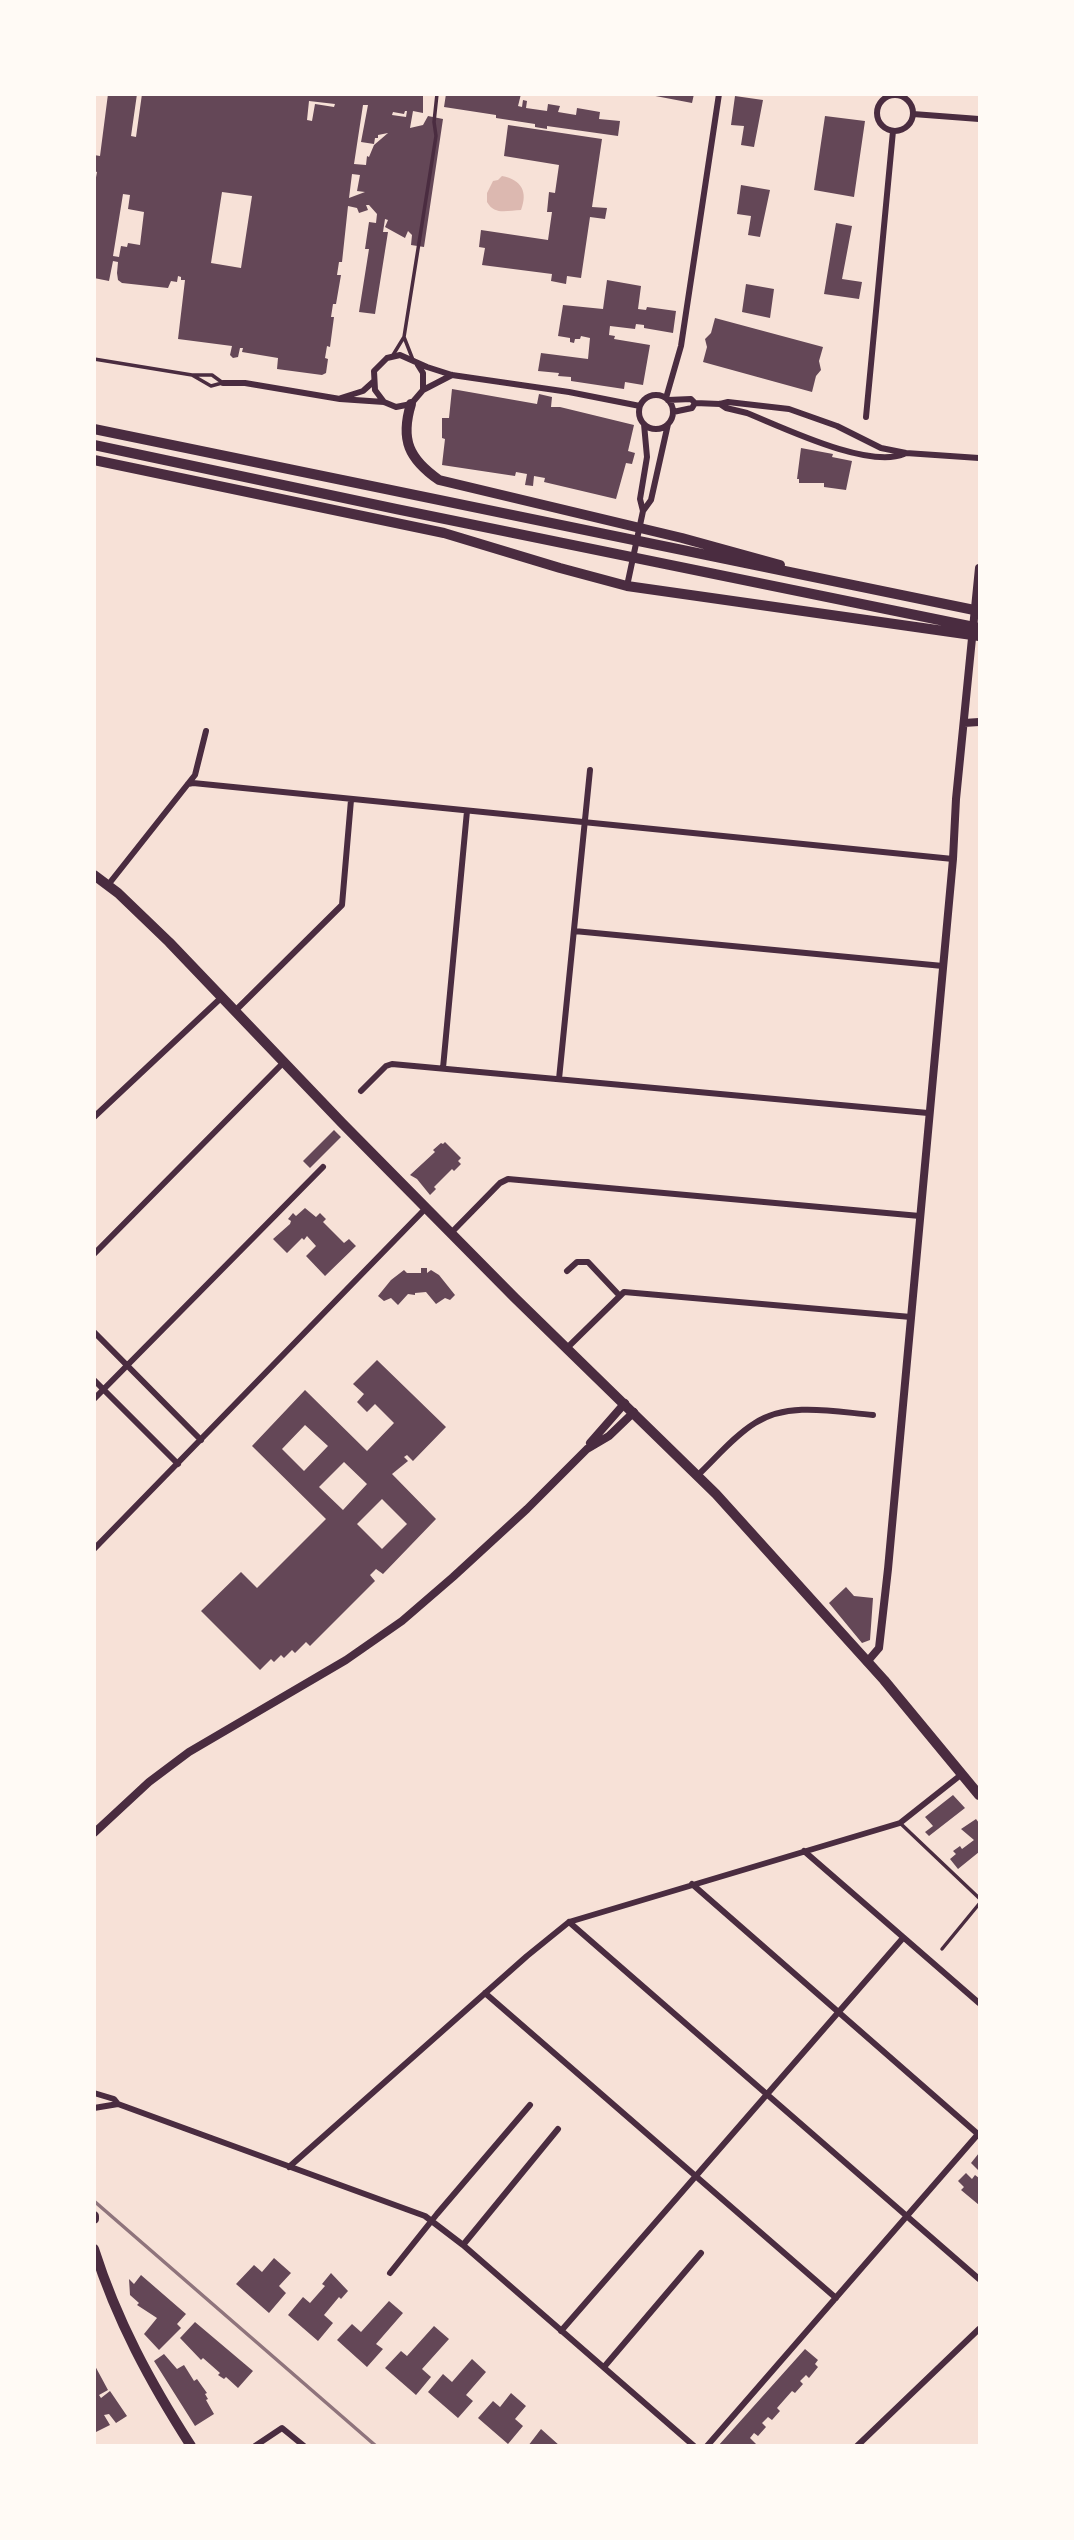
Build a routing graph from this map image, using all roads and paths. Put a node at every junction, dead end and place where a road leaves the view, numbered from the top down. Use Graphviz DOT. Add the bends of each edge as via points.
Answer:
graph roads {
  1 [pos="438,94"];
  2 [pos="719,94"];
  3 [pos="895,95"];
  4 [pos="913,114"];
  5 [pos="979,119"];
  6 [pos="893,131"];
  7 [pos="404,337"];
  8 [pos="392,356"];
  9 [pos="94,359"];
  10 [pos="415,361"];
  11 [pos="192,375"];
  12 [pos="452,375"];
  13 [pos="373,382"];
  14 [pos="223,383"];
  15 [pos="423,390"];
  16 [pos="340,399"];
  17 [pos="667,399"];
  18 [pos="384,402"];
  19 [pos="695,403"];
  20 [pos="411,404"];
  21 [pos="720,404"];
  22 [pos="640,406"];
  23 [pos="673,412"];
  24 [pos="866,417"];
  25 [pos="645,424"];
  26 [pos="668,424"];
  27 [pos="94,429"];
  28 [pos="94,445"];
  29 [pos="906,453"];
  30 [pos="979,458"];
  31 [pos="94,460"];
  32 [pos="643,510"];
  33 [pos="979,568"];
  34 [pos="803,574"];
  35 [pos="627,586"];
  36 [pos="979,611"];
  37 [pos="979,628"];
  38 [pos="979,636"];
  39 [pos="979,722"];
  40 [pos="964,723"];
  41 [pos="206,731"];
  42 [pos="590,770"];
  43 [pos="188,784"];
  44 [pos="351,800"];
  45 [pos="467,811"];
  46 [pos="584,823"];
  47 [pos="953,859"];
  48 [pos="94,875"];
  49 [pos="108,885"];
  50 [pos="574,931"];
  51 [pos="943,966"];
  52 [pos="222,997"];
  53 [pos="235,1011"];
  54 [pos="284,1062"];
  55 [pos="443,1068"];
  56 [pos="559,1079"];
  57 [pos="360,1091"];
  58 [pos="928,1113"];
  59 [pos="94,1118"];
  60 [pos="323,1167"];
  61 [pos="426,1208"];
  62 [pos="920,1216"];
  63 [pos="451,1233"];
  64 [pos="94,1254"];
  65 [pos="567,1271"];
  66 [pos="619,1295"];
  67 [pos="911,1317"];
  68 [pos="94,1332"];
  69 [pos="568,1347"];
  70 [pos="128,1366"];
  71 [pos="94,1380"];
  72 [pos="104,1390"];
  73 [pos="94,1399"];
  74 [pos="625,1403"];
  75 [pos="634,1412"];
  76 [pos="873,1415"];
  77 [pos="201,1440"];
  78 [pos="587,1449"];
  79 [pos="178,1464"];
  80 [pos="698,1475"];
  81 [pos="94,1549"];
  82 [pos="867,1662"];
  83 [pos="962,1774"];
  84 [pos="979,1795"];
  85 [pos="900,1823"];
  86 [pos="94,1833"];
  87 [pos="804,1851"];
  88 [pos="692,1884"];
  89 [pos="979,1898"];
  90 [pos="979,1904"];
  91 [pos="569,1922"];
  92 [pos="904,1938"];
  93 [pos="942,1949"];
  94 [pos="485,1993"];
  95 [pos="979,2003"];
  96 [pos="839,2012"];
  97 [pos="94,2093"];
  98 [pos="767,2095"];
  99 [pos="118,2104"];
  100 [pos="530,2105"];
  101 [pos="94,2108"];
  102 [pos="558,2129"];
  103 [pos="979,2134"];
  104 [pos="289,2167"];
  105 [pos="695,2176"];
  106 [pos="907,2216"];
  107 [pos="432,2221"];
  108 [pos="463,2245"];
  109 [pos="94,2249"];
  110 [pos="701,2253"];
  111 [pos="390,2273"];
  112 [pos="979,2280"];
  113 [pos="836,2298"];
  114 [pos="979,2329"];
  115 [pos="561,2331"];
  116 [pos="604,2367"];
  117 [pos="191,2445"];
  118 [pos="255,2445"];
  119 [pos="304,2445"];
  120 [pos="694,2445"];
  121 [pos="707,2445"];
  122 [pos="857,2445"];
  1 -- 7 [label="lane" via="424,222"];
  2 -- 17 [label="street" via="681,346"];
  3 -- 4 [label="street" via="906,99"];
  3 -- 6 [label="street" via="881,102 877,112 883,127"];
  4 -- 5 [label="street"];
  4 -- 6 [label="street" via="906,127"];
  6 -- 24 [label="street"];
  7 -- 8 [label="lane"];
  7 -- 10 [label="lane"];
  8 -- 10 [label="street"];
  8 -- 13 [label="street" via="377,367"];
  9 -- 11 [label="lane"];
  10 -- 12 [label="street"];
  10 -- 15 [label="street" via="423,373"];
  11 -- 14 [label="lane" via="212,376"];
  11 -- 14 [label="lane" via="211,386"];
  12 -- 15 [label="street"];
  12 -- 22 [label="street"];
  13 -- 16 [label="street"];
  13 -- 18 [label="street"];
  14 -- 16 [label="street"];
  15 -- 20 [label="street"];
  16 -- 18 [label="street"];
  17 -- 19 [label="street"];
  17 -- 22 [label="street" via="652,396"];
  17 -- 23 [label="street"];
  18 -- 20 [label="street" via="397,407"];
  19 -- 21 [label="street"];
  19 -- 23 [label="street"];
  20 -- 34 [label="main road" via="405,432 409,447 416,462 439,480 771,561"];
  21 -- 29 [label="street" via="789,409 881,448"];
  21 -- 29 [label="street" via="866,457 893,458"];
  22 -- 25 [label="street"];
  23 -- 26 [label="street"];
  25 -- 26 [label="street" via="659,429"];
  25 -- 32 [label="street"];
  26 -- 32 [label="street" via="651,500"];
  27 -- 34 [label="main road"];
  28 -- 37 [label="main road"];
  29 -- 30 [label="street"];
  31 -- 35 [label="main road" via="444,533"];
  32 -- 35 [label="street"];
  33 -- 40 [label="street"];
  34 -- 36 [label="main road"];
  35 -- 38 [label="main road"];
  39 -- 40 [label="street"];
  40 -- 47 [label="street"];
  41 -- 43 [label="street" via="195,775"];
  42 -- 46 [label="street"];
  43 -- 44 [label="street"];
  43 -- 49 [label="street"];
  44 -- 45 [label="street"];
  44 -- 53 [label="street" via="340,909"];
  45 -- 46 [label="street"];
  45 -- 55 [label="street"];
  46 -- 47 [label="street"];
  46 -- 50 [label="street"];
  47 -- 51 [label="street"];
  48 -- 49 [label="main road"];
  49 -- 52 [label="main road"];
  50 -- 51 [label="street"];
  50 -- 56 [label="street"];
  51 -- 58 [label="street"];
  52 -- 53 [label="main road"];
  52 -- 59 [label="street"];
  53 -- 54 [label="main road"];
  54 -- 61 [label="main road"];
  54 -- 64 [label="street"];
  55 -- 56 [label="street"];
  55 -- 57 [label="street" via="389,1064"];
  56 -- 58 [label="street"];
  58 -- 62 [label="street"];
  60 -- 70 [label="street"];
  61 -- 63 [label="main road"];
  61 -- 77 [label="street"];
  62 -- 63 [label="street" via="508,1179"];
  62 -- 67 [label="street"];
  63 -- 69 [label="main road"];
  65 -- 66 [label="street" via="577,1262 588,1262"];
  66 -- 67 [label="street"];
  66 -- 69 [label="street"];
  67 -- 82 [label="street" via="879,1648"];
  68 -- 70 [label="street"];
  69 -- 74 [label="main road"];
  70 -- 72 [label="street"];
  70 -- 77 [label="street"];
  71 -- 72 [label="street"];
  72 -- 73 [label="street"];
  72 -- 79 [label="street"];
  74 -- 75 [label="main road"];
  74 -- 78 [label="street"];
  75 -- 78 [label="street"];
  75 -- 80 [label="main road"];
  76 -- 80 [label="street" via="804,1409 772,1415 748,1428"];
  77 -- 79 [label="street"];
  78 -- 86 [label="street" via="402,1621 346,1660 189,1752"];
  79 -- 81 [label="street"];
  80 -- 82 [label="main road"];
  82 -- 83 [label="main road"];
  83 -- 84 [label="main road"];
  83 -- 85 [label="street"];
  85 -- 87 [label="street"];
  85 -- 89 [label="lane"];
  87 -- 88 [label="street"];
  87 -- 92 [label="street"];
  88 -- 91 [label="street"];
  88 -- 96 [label="street"];
  90 -- 93 [label="lane"];
  91 -- 94 [label="street"];
  91 -- 98 [label="street"];
  92 -- 95 [label="street"];
  92 -- 96 [label="street"];
  94 -- 104 [label="street"];
  94 -- 105 [label="street"];
  96 -- 98 [label="street"];
  96 -- 103 [label="street"];
  97 -- 99 [label="street"];
  98 -- 105 [label="street"];
  98 -- 106 [label="street"];
  99 -- 101 [label="street"];
  99 -- 104 [label="street"];
  100 -- 107 [label="street"];
  102 -- 108 [label="street"];
  103 -- 106 [label="street"];
  104 -- 107 [label="street"];
  105 -- 113 [label="street"];
  105 -- 115 [label="street"];
  106 -- 112 [label="street"];
  106 -- 113 [label="street"];
  107 -- 108 [label="street"];
  107 -- 111 [label="street"];
  108 -- 115 [label="street"];
  109 -- 117 [label="main road" via="127,2337"];
  110 -- 116 [label="street"];
  113 -- 121 [label="street"];
  114 -- 122 [label="street"];
  115 -- 116 [label="street"];
  116 -- 120 [label="street"];
  118 -- 119 [label="street" via="282,2428"];
}
